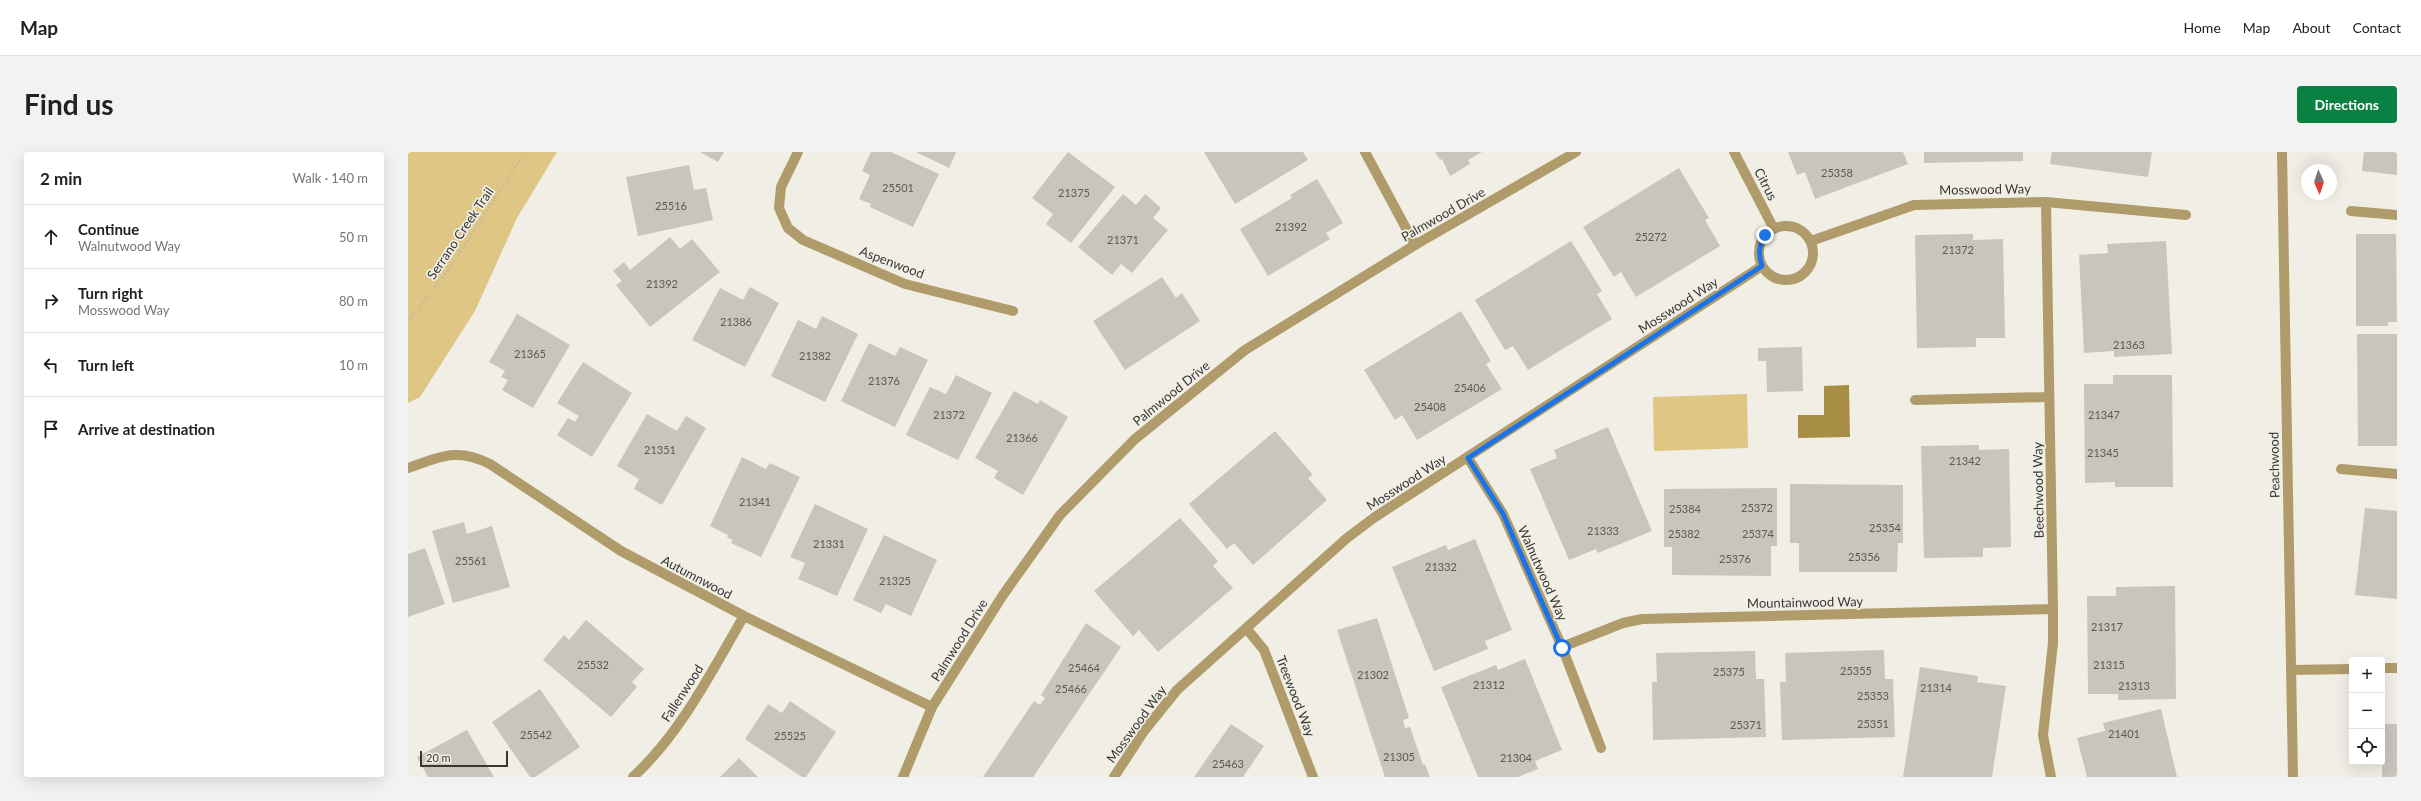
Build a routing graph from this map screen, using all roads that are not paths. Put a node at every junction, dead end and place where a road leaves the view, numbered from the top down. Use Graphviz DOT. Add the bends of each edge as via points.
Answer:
graph roads {
  1 [pos="798,152"];
  2 [pos="1364,152"];
  3 [pos="1576,152"];
  4 [pos="1734,152"];
  5 [pos="2282,152"];
  6 [pos="2046,202"];
  7 [pos="2351,211"];
  8 [pos="2186,215"];
  9 [pos="2397,215"];
  10 [pos="1774,229"];
  11 [pos="1811,241"];
  12 [pos="1415,245"];
  13 [pos="1762,266"];
  14 [pos="1013,311"];
  15 [pos="2049,397"];
  16 [pos="1915,400"];
  17 [pos="1468,458"];
  18 [pos="408,468"];
  19 [pos="2341,469"];
  20 [pos="2397,474"];
  21 [pos="2053,609"];
  22 [pos="744,616"];
  23 [pos="1246,628"];
  24 [pos="1562,648"];
  25 [pos="2385,668"];
  26 [pos="2397,668"];
  27 [pos="2349,669"];
  28 [pos="2291,670"];
  29 [pos="932,707"];
  30 [pos="1601,748"];
  31 [pos="633,777"];
  32 [pos="903,777"];
  33 [pos="1114,777"];
  34 [pos="1313,777"];
  35 [pos="2051,777"];
  36 [pos="2292,777"];
  1 -- 14 [label="street, Aspenwood" via="781,187 780,208 788,228 803,240 905,284"];
  2 -- 12 [label="street"];
  3 -- 12 [label="street, Palmwood Drive"];
  4 -- 10 [label="street, Citrus"];
  5 -- 28 [label="street, Peachwood"];
  6 -- 8 [label="street, Mosswood Way"];
  6 -- 11 [label="street, Mosswood Way" via="1914,205"];
  6 -- 15 [label="street, Beechwood Way"];
  7 -- 9 [label="street"];
  10 -- 11 [label="street" via="1784,226 1795,228 1804,232"];
  10 -- 13 [label="street" via="1765,235 1760,244"];
  11 -- 13 [label="street" via="1812,262 1807,272 1798,278 1788,281 1778,279 1768,274"];
  12 -- 29 [label="street, Palmwood Drive" via="1245,350 1135,439 1060,515 1003,595"];
  13 -- 17 [label="street, Mosswood Way"];
  15 -- 16 [label="street"];
  15 -- 21 [label="street, Beechwood Way"];
  17 -- 23 [label="street, Mosswood Way" via="1375,517 1347,538"];
  17 -- 24 [label="street, Walnutwood Way" via="1503,514"];
  18 -- 22 [label="street, Autumnwood" via="437,457 460,454 475,456 621,551"];
  19 -- 20 [label="street"];
  21 -- 24 [label="street, Mountainwood Way" via="1642,619 1623,623"];
  21 -- 35 [label="street, Beechwood Way" via="2053,643 2043,735"];
  22 -- 29 [label="street, Autumnwood"];
  22 -- 31 [label="street, Fallenwood" via="690,707 663,745"];
  23 -- 33 [label="street, Mosswood Way" via="1177,690 1144,731"];
  23 -- 34 [label="street, Treewood Way" via="1264,650"];
  24 -- 30 [label="street, Walnutwood Way"];
  25 -- 26 [label="street"];
  27 -- 28 [label="street"];
  28 -- 36 [label="street, Peachwood"];
  29 -- 32 [label="street, Palmwood Drive"];
}
